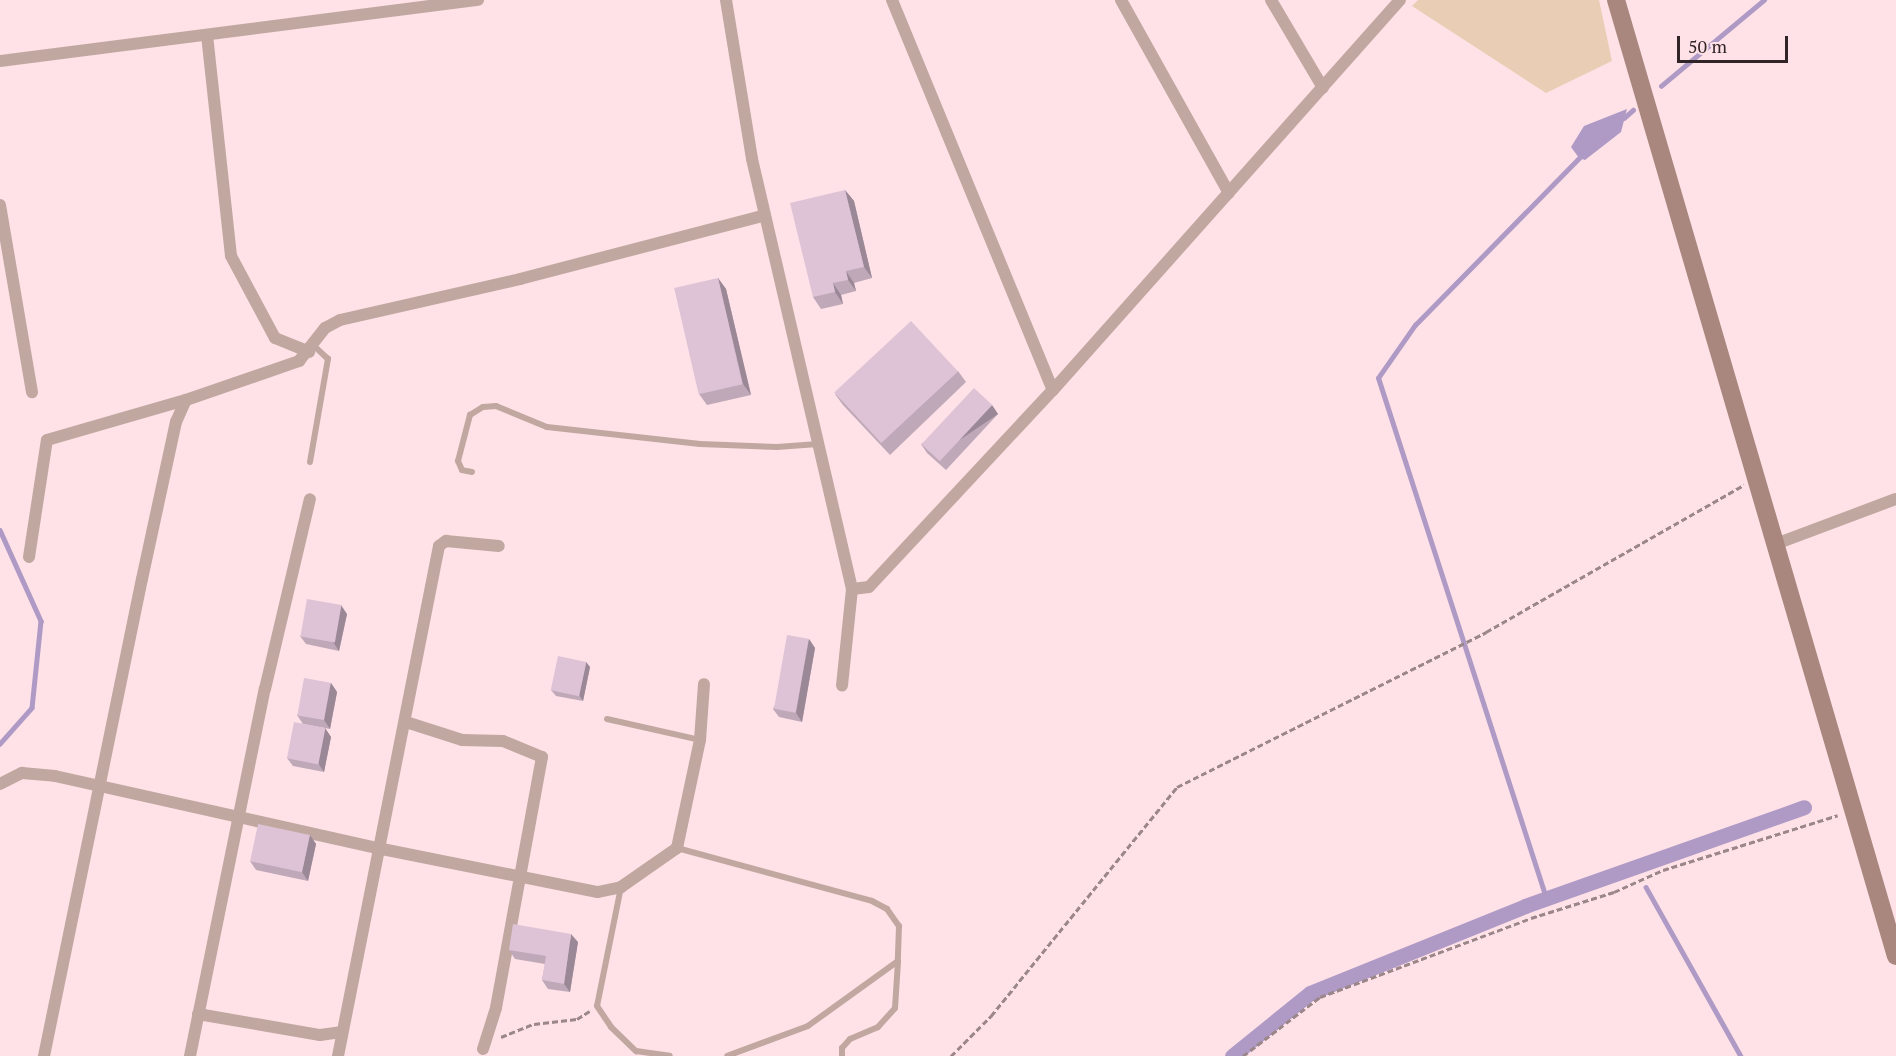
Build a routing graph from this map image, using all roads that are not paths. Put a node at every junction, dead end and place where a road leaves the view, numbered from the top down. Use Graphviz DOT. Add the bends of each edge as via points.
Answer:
graph roads {
  1 [pos="478,0"];
  2 [pos="726,0"];
  3 [pos="892,0"];
  4 [pos="1121,0"];
  5 [pos="1270,0"];
  6 [pos="1400,0"];
  7 [pos="1616,0"];
  8 [pos="207,35"];
  9 [pos="0,61"];
  10 [pos="1323,88"];
  11 [pos="1229,194"];
  12 [pos="0,205"];
  13 [pos="765,215"];
  14 [pos="311,348"];
  15 [pos="1053,390"];
  16 [pos="32,392"];
  17 [pos="186,400"];
  18 [pos="818,444"];
  19 [pos="310,462"];
  20 [pos="472,472"];
  21 [pos="310,499"];
  22 [pos="1896,499"];
  23 [pos="1776,544"];
  24 [pos="499,546"];
  25 [pos="29,557"];
  26 [pos="852,589"];
  27 [pos="704,684"];
  28 [pos="842,685"];
  29 [pos="607,719"];
  30 [pos="406,722"];
  31 [pos="700,740"];
  32 [pos="0,784"];
  33 [pos="98,786"];
  34 [pos="239,816"];
  35 [pos="677,848"];
  36 [pos="382,849"];
  37 [pos="520,876"];
  38 [pos="621,887"];
  39 [pos="1896,956"];
  40 [pos="898,961"];
  41 [pos="198,1014"];
  42 [pos="341,1032"];
  43 [pos="483,1049"];
  44 [pos="44,1056"];
  45 [pos="190,1056"];
  46 [pos="338,1056"];
  47 [pos="670,1056"];
  48 [pos="728,1056"];
  49 [pos="842,1056"];
  1 -- 8 [label="street"];
  2 -- 13 [label="street"];
  3 -- 15 [label="street"];
  4 -- 11 [label="street"];
  5 -- 10 [label="street"];
  6 -- 10 [label="street"];
  7 -- 23 [label="street"];
  8 -- 9 [label="street"];
  8 -- 14 [label="street" via="231,256 275,338"];
  10 -- 11 [label="street"];
  11 -- 15 [label="street"];
  12 -- 16 [label="street"];
  13 -- 14 [label="street" via="520,279 340,320 325,328"];
  13 -- 18 [label="street"];
  14 -- 17 [label="street" via="299,362"];
  14 -- 19 [label="lane" via="328,359"];
  15 -- 26 [label="street" via="869,586"];
  17 -- 25 [label="street" via="47,440"];
  17 -- 33 [label="street" via="173,433"];
  18 -- 20 [label="lane" via="777,447 665,440 547,427 496,406 483,407 470,415 458,461 462,470"];
  18 -- 26 [label="street"];
  21 -- 34 [label="street"];
  22 -- 23 [label="street"];
  23 -- 39 [label="street"];
  24 -- 30 [label="street" via="446,541 439,546"];
  26 -- 28 [label="street"];
  27 -- 31 [label="street"];
  29 -- 31 [label="lane"];
  30 -- 36 [label="street"];
  30 -- 37 [label="street" via="462,740 503,741 542,758"];
  31 -- 35 [label="street"];
  32 -- 33 [label="street" via="22,773 33,773"];
  33 -- 34 [label="street"];
  33 -- 44 [label="street"];
  34 -- 36 [label="street"];
  34 -- 41 [label="street"];
  35 -- 38 [label="street"];
  35 -- 40 [label="lane" via="872,901 887,909 899,926"];
  36 -- 37 [label="street"];
  36 -- 42 [label="street"];
  37 -- 38 [label="street" via="598,891"];
  37 -- 43 [label="street" via="496,1008"];
  38 -- 47 [label="lane" via="597,1006 611,1027 636,1051"];
  40 -- 48 [label="lane" via="808,1026"];
  40 -- 49 [label="lane" via="895,1008 878,1027 850,1039 842,1048"];
  41 -- 42 [label="street" via="320,1035"];
  41 -- 45 [label="street"];
  42 -- 46 [label="street"];
}
